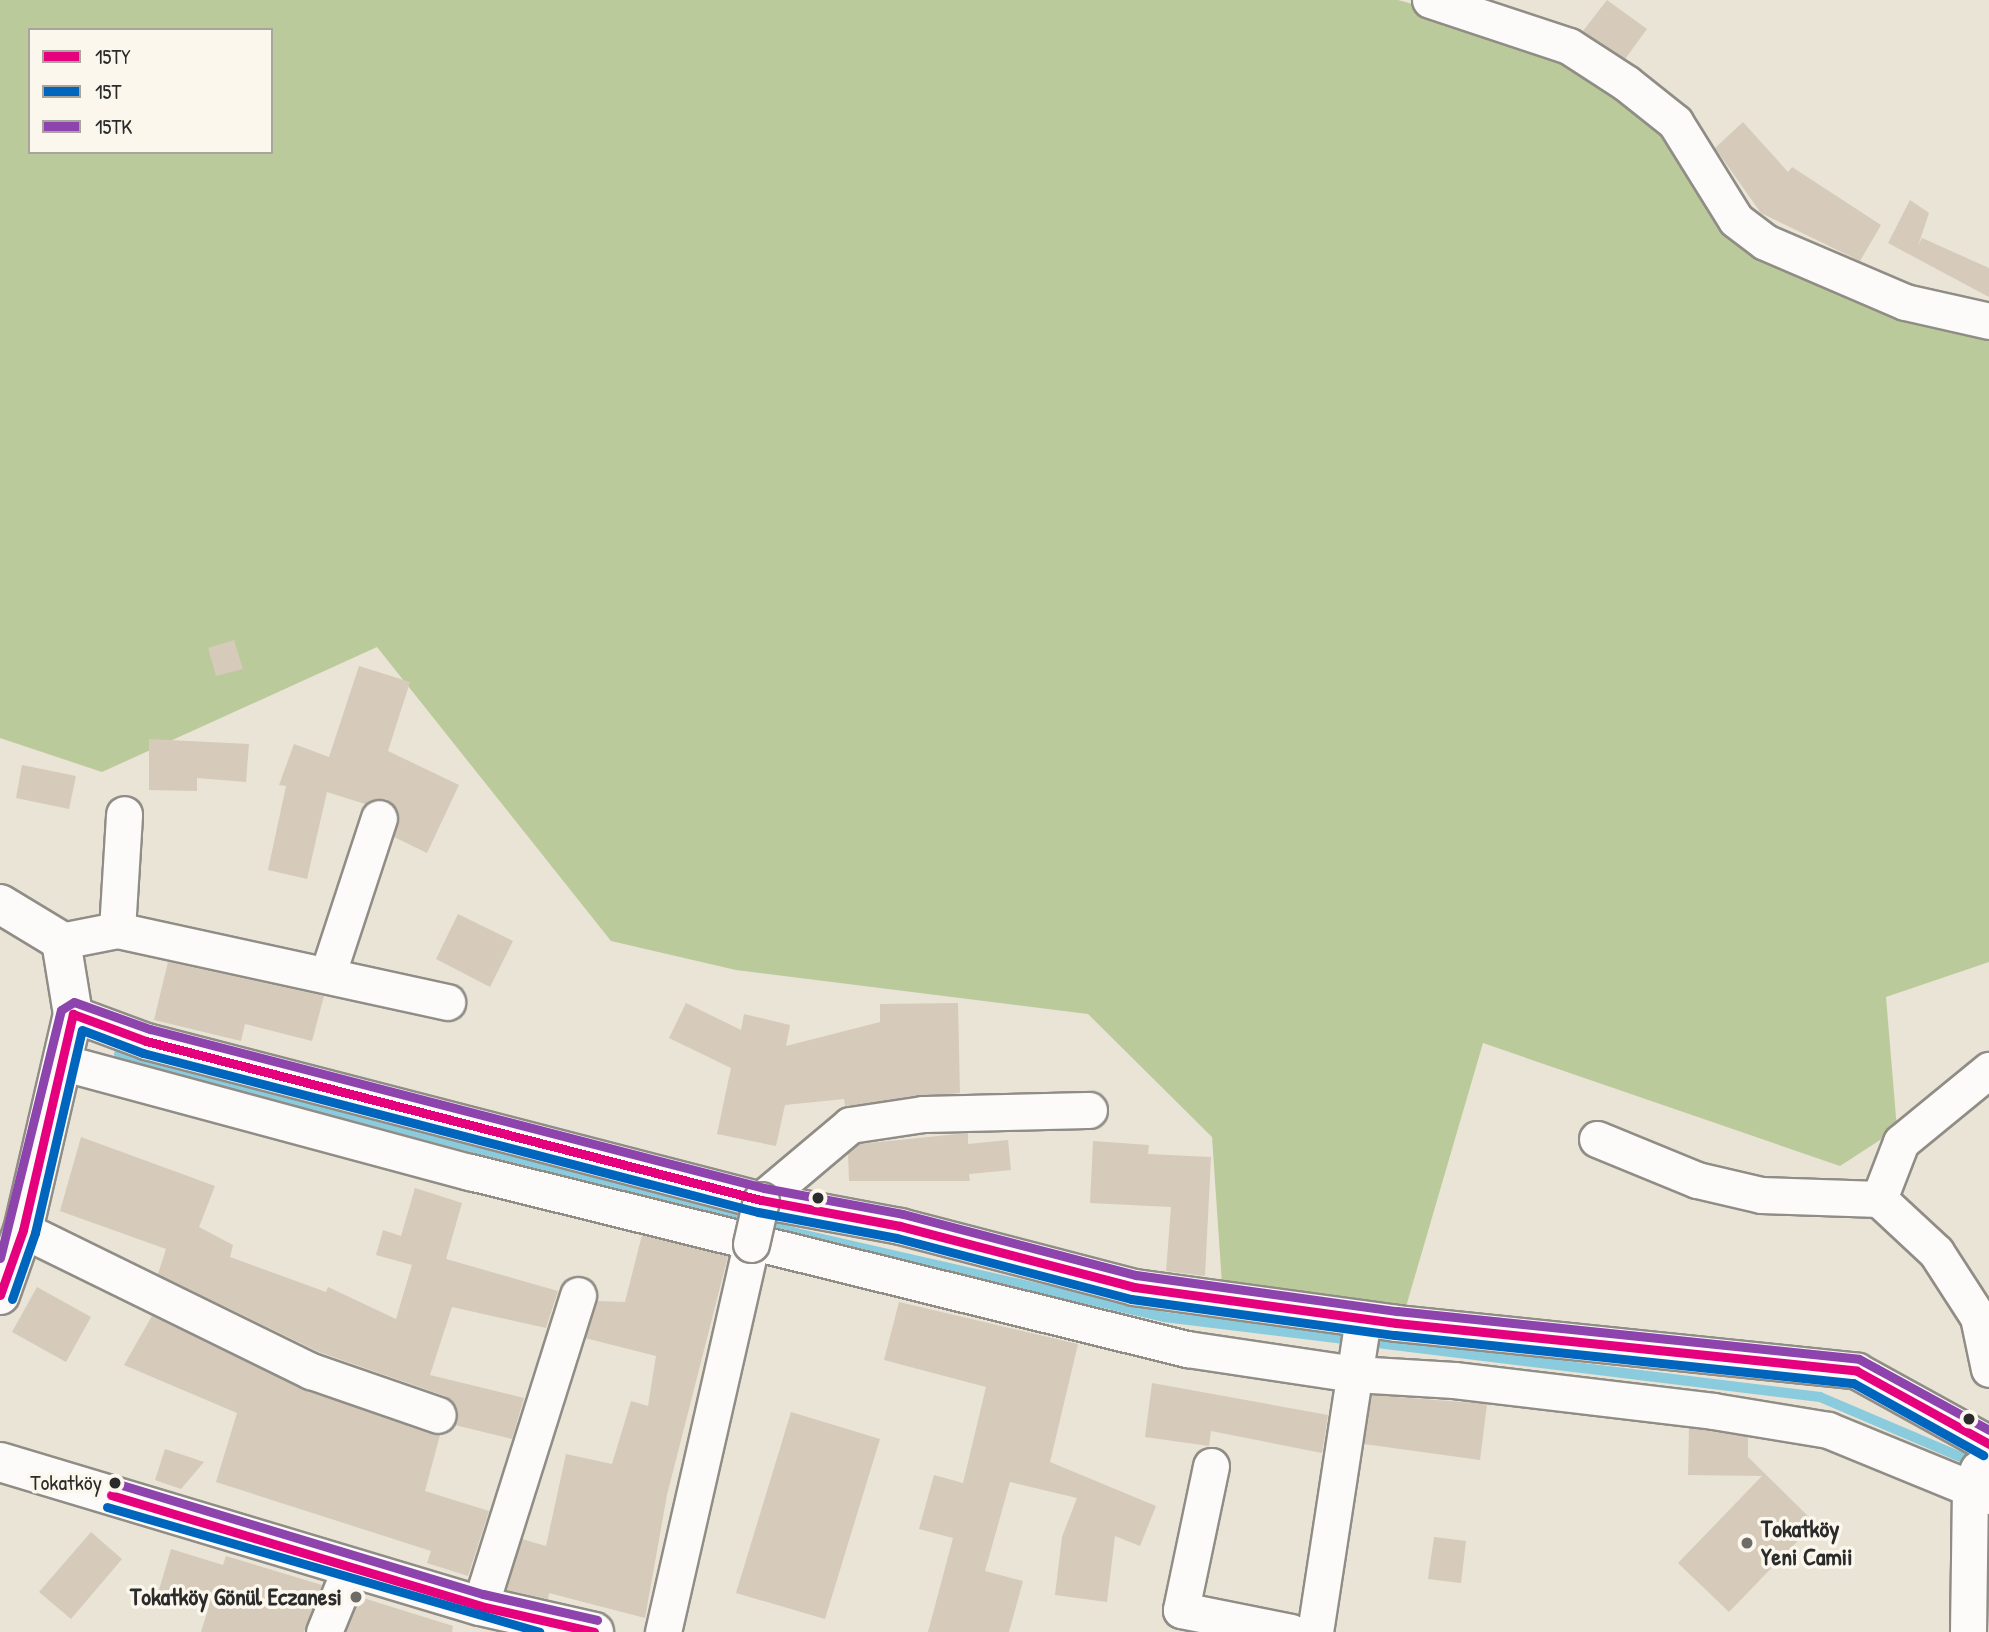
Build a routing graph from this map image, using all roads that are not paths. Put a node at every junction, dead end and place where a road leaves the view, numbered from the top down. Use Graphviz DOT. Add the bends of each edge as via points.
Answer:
graph roads {
  1 [pos="1430,0"];
  2 [pos="1989,320"];
  3 [pos="124,814"];
  4 [pos="379,818"];
  5 [pos="0,904"];
  6 [pos="117,930"];
  7 [pos="61,941"];
  8 [pos="328,973"];
  9 [pos="447,1002"];
  10 [pos="73,1014"];
  11 [pos="61,1062"];
  12 [pos="1989,1070"];
  13 [pos="1089,1110"];
  14 [pos="1597,1139"];
  15 [pos="1879,1199"];
  16 [pos="761,1200"];
  17 [pos="9,1262"];
  18 [pos="578,1295"];
  19 [pos="1363,1319"];
  20 [pos="1989,1369"];
  21 [pos="1355,1374"];
  22 [pos="438,1415"];
  23 [pos="1989,1429"];
  24 [pos="1989,1444"];
  25 [pos="0,1462"];
  26 [pos="1211,1466"];
  27 [pos="1980,1492"];
  28 [pos="351,1566"];
  29 [pos="480,1606"];
  30 [pos="324,1632"];
  31 [pos="594,1632"];
  32 [pos="663,1632"];
  33 [pos="1291,1632"];
  34 [pos="1315,1632"];
  35 [pos="1968,1632"];
  1 -- 2 [label="street" via="1569,46 1626,83 1675,122 1736,220 1765,242 1905,302"];
  3 -- 6 [label="street"];
  4 -- 8 [label="street"];
  5 -- 7 [label="street"];
  6 -- 7 [label="street"];
  6 -- 8 [label="street"];
  7 -- 10 [label="street"];
  8 -- 9 [label="street"];
  10 -- 11 [label="street"];
  10 -- 16 [label="street" via="146,1041"];
  11 -- 17 [label="street"];
  11 -- 21 [label="street" via="470,1172 1187,1349"];
  12 -- 15 [label="street" via="1901,1142"];
  13 -- 16 [label="street" via="923,1114 850,1125"];
  14 -- 15 [label="street" via="1697,1180 1761,1195"];
  15 -- 20 [label="street" via="1943,1263 1978,1317"];
  16 -- 19 [label="street" via="900,1226 1134,1287"];
  16 -- 32 [label="street, bridge"];
  17 -- 22 [label="street"];
  18 -- 29 [label="street"];
  19 -- 21 [label="street"];
  19 -- 24 [label="street" via="1857,1371"];
  21 -- 27 [label="street" via="1467,1381 1828,1430"];
  21 -- 34 [label="street"];
  23 -- 24 [label="street"];
  24 -- 27 [label="street"];
  25 -- 28 [label="street"];
  26 -- 33 [label="street" via="1181,1610"];
  27 -- 35 [label="street"];
  28 -- 29 [label="street"];
  28 -- 30 [label="street"];
  29 -- 31 [label="street"];
}
